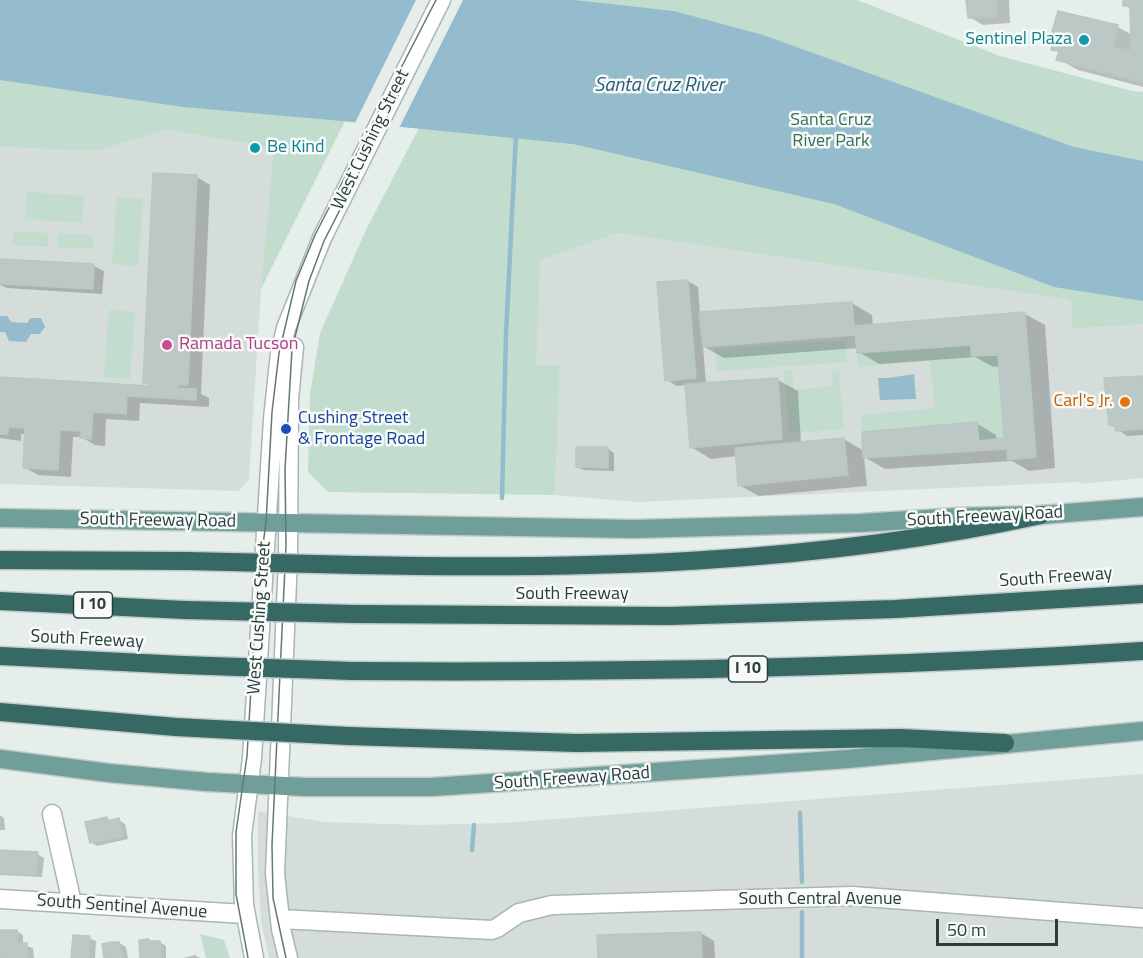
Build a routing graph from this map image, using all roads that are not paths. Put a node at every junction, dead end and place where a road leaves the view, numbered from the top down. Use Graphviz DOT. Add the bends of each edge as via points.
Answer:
graph roads {
  1 [pos="441,0"];
  2 [pos="304,281"];
  3 [pos="1143,507"];
  4 [pos="1041,515"];
  5 [pos="0,518"];
  6 [pos="266,523"];
  7 [pos="288,523"];
  8 [pos="0,560"];
  9 [pos="1143,594"];
  10 [pos="0,601"];
  11 [pos="1143,651"];
  12 [pos="0,656"];
  13 [pos="0,712"];
  14 [pos="1143,731"];
  15 [pos="1005,743"];
  16 [pos="0,759"];
  17 [pos="248,784"];
  18 [pos="279,786"];
  19 [pos="52,814"];
  20 [pos="0,899"];
  21 [pos="72,903"];
  22 [pos="245,914"];
  23 [pos="1143,918"];
  24 [pos="280,919"];
  25 [pos="254,958"];
  26 [pos="288,958"];
  1 -- 2 [label="street, West Cushing Street"];
  2 -- 6 [label="street, West Cushing Street" via="280,353"];
  2 -- 7 [label="street, West Cushing Street" via="291,368"];
  3 -- 4 [label="main road, South Freeway Road"];
  4 -- 7 [label="main road, South Freeway Road" via="634,529"];
  4 -- 8 [label="highway, bridge" via="879,544 700,562 568,567"];
  5 -- 6 [label="main road, South Freeway Road"];
  6 -- 7 [label="main road, South Freeway Road"];
  6 -- 17 [label="street, West Cushing Street"];
  7 -- 18 [label="street, West Cushing Street"];
  9 -- 10 [label="highway, South Freeway / I 10, bridge" via="895,609 682,616 354,615"];
  11 -- 12 [label="highway, South Freeway / I 10, bridge" via="702,670 352,671"];
  13 -- 15 [label="highway, bridge" via="348,736 577,743 900,738"];
  14 -- 15 [label="main road, South Freeway Road"];
  15 -- 18 [label="main road, South Freeway Road" via="848,759 469,786"];
  16 -- 17 [label="main road, South Freeway Road"];
  17 -- 18 [label="main road, South Freeway Road"];
  17 -- 22 [label="street, West Cushing Street" via="242,854"];
  18 -- 24 [label="street, West Cushing Street" via="275,874"];
  19 -- 21 [label="street"];
  20 -- 21 [label="street, South Sentinel Avenue"];
  21 -- 22 [label="street, South Sentinel Avenue"];
  22 -- 25 [label="street, West Cushing Street"];
  23 -- 24 [label="street, South Central Avenue" via="852,896 552,905 519,914 492,930"];
  24 -- 26 [label="street, West Cushing Street"];
}
